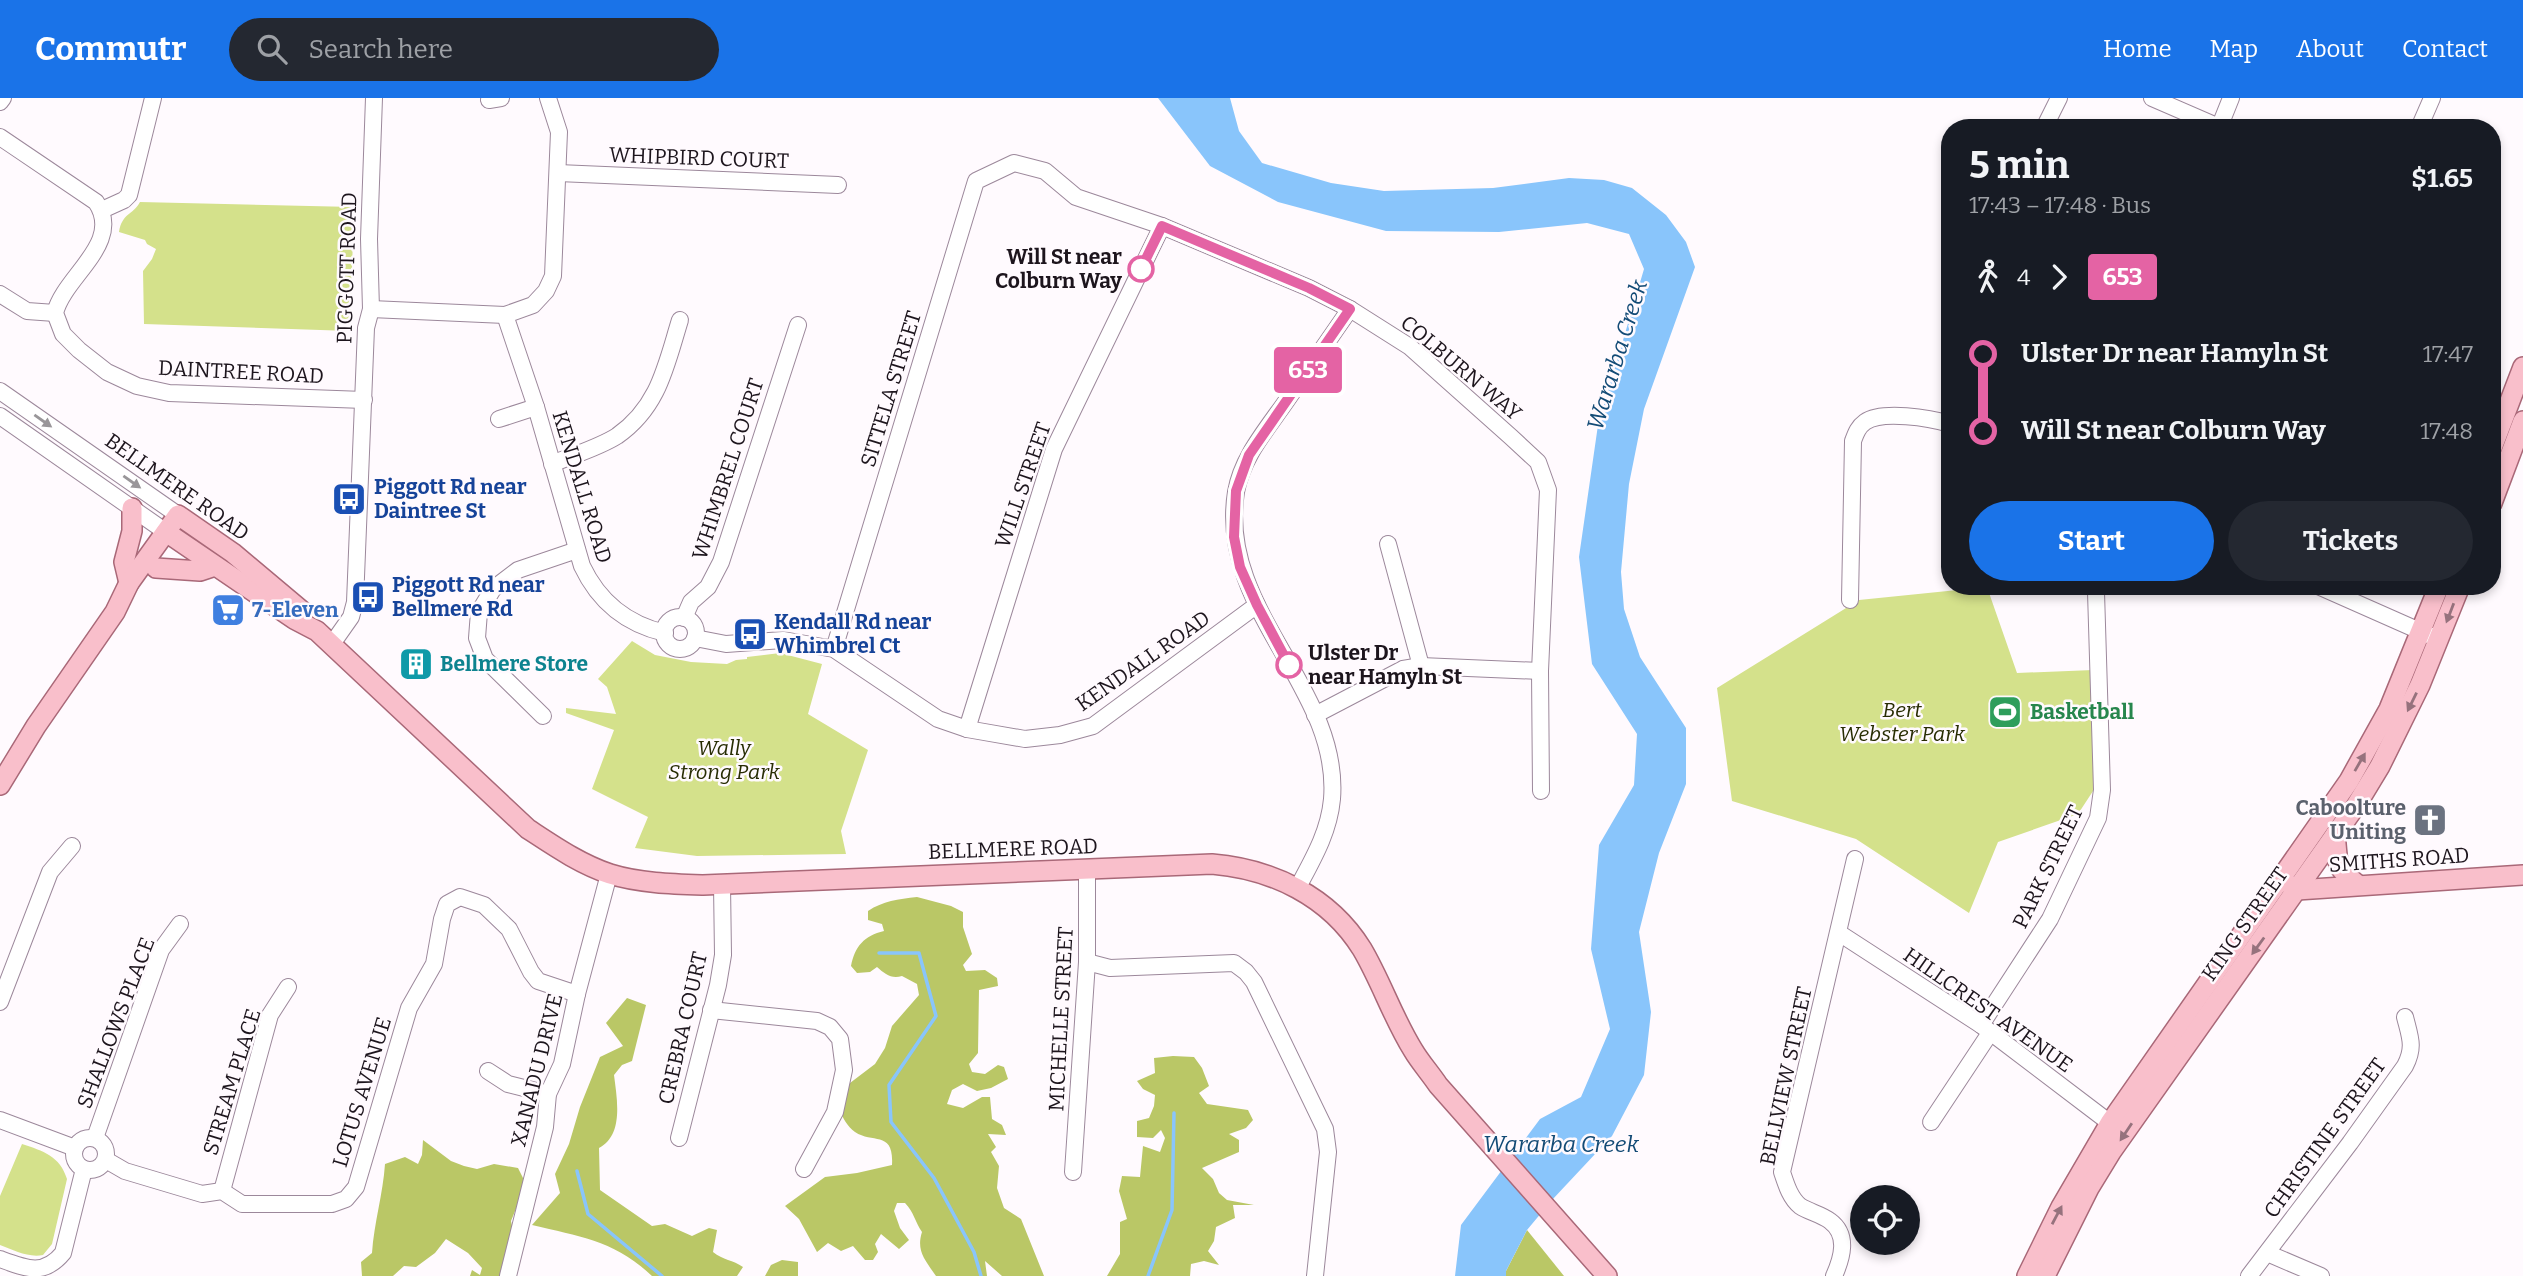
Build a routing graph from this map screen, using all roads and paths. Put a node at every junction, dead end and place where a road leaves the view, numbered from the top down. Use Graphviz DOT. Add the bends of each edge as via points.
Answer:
graph roads {
  1 [pos="153,98"];
  2 [pos="374,98"];
  3 [pos="548,98"];
  4 [pos="2059,98"];
  5 [pos="2152,98"];
  6 [pos="2231,98"];
  7 [pos="2431,98"];
  8 [pos="2048,119"];
  9 [pos="2199,119"];
  10 [pos="2223,119"];
  11 [pos="2423,119"];
  12 [pos="0,137"];
  13 [pos="1014,163"];
  14 [pos="558,173"];
  15 [pos="838,185"];
  16 [pos="102,210"];
  17 [pos="1162,226"];
  18 [pos="0,294"];
  19 [pos="371,309"];
  20 [pos="1350,309"];
  21 [pos="55,313"];
  22 [pos="505,315"];
  23 [pos="680,320"];
  24 [pos="797,325"];
  25 [pos="2523,367"];
  26 [pos="0,391"];
  27 [pos="364,400"];
  28 [pos="536,407"];
  29 [pos="0,416"];
  30 [pos="499,419"];
  31 [pos="2523,421"];
  32 [pos="1941,422"];
  33 [pos="2501,424"];
  34 [pos="552,464"];
  35 [pos="2501,479"];
  36 [pos="132,508"];
  37 [pos="184,519"];
  38 [pos="171,535"];
  39 [pos="1388,544"];
  40 [pos="577,550"];
  41 [pos="215,566"];
  42 [pos="156,568"];
  43 [pos="129,583"];
  44 [pos="2096,595"];
  45 [pos="2338,595"];
  46 [pos="2438,595"];
  47 [pos="2455,595"];
  48 [pos="1850,600"];
  49 [pos="1257,605"];
  50 [pos="115,612"];
  51 [pos="684,618"];
  52 [pos="665,633"];
  53 [pos="2431,636"];
  54 [pos="325,637"];
  55 [pos="695,638"];
  56 [pos="834,649"];
  57 [pos="1421,666"];
  58 [pos="1540,671"];
  59 [pos="1315,715"];
  60 [pos="543,716"];
  61 [pos="967,729"];
  62 [pos="0,785"];
  63 [pos="1541,791"];
  64 [pos="2335,835"];
  65 [pos="72,846"];
  66 [pos="1855,859"];
  67 [pos="1087,869"];
  68 [pos="609,874"];
  69 [pos="2523,875"];
  70 [pos="722,885"];
  71 [pos="2289,885"];
  72 [pos="2358,885"];
  73 [pos="1298,887"];
  74 [pos="180,924"];
  75 [pos="1839,933"];
  76 [pos="1087,962"];
  77 [pos="288,988"];
  78 [pos="577,994"];
  79 [pos="0,1002"];
  80 [pos="711,1010"];
  81 [pos="2405,1017"];
  82 [pos="1986,1029"];
  83 [pos="488,1071"];
  84 [pos="548,1094"];
  85 [pos="0,1119"];
  86 [pos="1931,1122"];
  87 [pos="2110,1123"];
  88 [pos="680,1138"];
  89 [pos="95,1139"];
  90 [pos="75,1148"];
  91 [pos="106,1160"];
  92 [pos="84,1169"];
  93 [pos="804,1169"];
  94 [pos="1073,1172"];
  95 [pos="222,1191"];
  96 [pos="2267,1252"];
  97 [pos="0,1259"];
  98 [pos="53,1272"];
  99 [pos="508,1276"];
  100 [pos="1315,1276"];
  101 [pos="1607,1276"];
  102 [pos="1834,1276"];
  103 [pos="2027,1276"];
  104 [pos="2045,1276"];
  105 [pos="2249,1276"];
  106 [pos="2320,1276"];
  1 -- 16 [label="street" via="129,195"];
  2 -- 19 [label="street, PIGGOTT ROAD"];
  3 -- 14 [label="street" via="559,132"];
  4 -- 8 [label="street"];
  5 -- 9 [label="street"];
  6 -- 10 [label="street"];
  7 -- 11 [label="street"];
  12 -- 16 [label="street"];
  13 -- 17 [label="street, COLBURN WAY" via="1045,172 1076,197"];
  13 -- 56 [label="street, SITTELA STREET" via="976,181"];
  14 -- 15 [label="street, WHIPBIRD COURT"];
  14 -- 22 [label="street" via="553,275 533,305"];
  16 -- 21 [label="street" via="104,228 99,245 61,296"];
  17 -- 20 [label="street, COLBURN WAY"];
  17 -- 61 [label="street, WILL STREET" via="1054,449"];
  18 -- 21 [label="street" via="26,311"];
  19 -- 22 [label="street"];
  19 -- 27 [label="street, PIGGOTT ROAD" via="366,328"];
  20 -- 49 [label="street" via="1249,455 1236,491 1234,537 1240,567"];
  20 -- 58 [label="street, COLBURN WAY" via="1410,346 1538,462 1548,490"];
  21 -- 27 [label="street, DAINTREE ROAD" via="63,334 79,350 107,372 137,386 169,393"];
  22 -- 28 [label="street, KENDALL ROAD"];
  23 -- 34 [label="street" via="659,388 640,417 615,437"];
  24 -- 51 [label="street, WHIMBREL COURT" via="722,562"];
  25 -- 33 [label="main road"];
  26 -- 37 [label="street, BELLMERE ROAD, one-way"];
  27 -- 54 [label="street, PIGGOTT ROAD" via="355,603 351,617"];
  28 -- 30 [label="street"];
  28 -- 34 [label="street, KENDALL ROAD"];
  29 -- 36 [label="street, BELLMERE ROAD"];
  31 -- 35 [label="main road"];
  32 -- 48 [label="street" via="1900,416 1868,419 1858,428 1853,441"];
  34 -- 40 [label="street, KENDALL ROAD"];
  36 -- 38 [label="street, BELLMERE ROAD"];
  36 -- 43 [label="main road" via="124,562"];
  37 -- 38 [label="main road"];
  37 -- 54 [label="main road, BELLMERE ROAD" via="301,608"];
  38 -- 41 [label="main road, BELLMERE ROAD"];
  38 -- 42 [label="main road"];
  38 -- 43 [label="main road"];
  39 -- 57 [label="street"];
  40 -- 52 [label="street, KENDALL ROAD" via="589,582 608,605 634,623"];
  40 -- 60 [label="street" via="518,570 492,589 479,612 477,638 485,659"];
  41 -- 42 [label="main road" via="200,571"];
  41 -- 54 [label="main road, BELLMERE ROAD"];
  42 -- 50 [label="main road"];
  43 -- 50 [label="main road"];
  44 -- 82 [label="street, PARK STREET" via="2102,790 2098,818 2050,919"];
  45 -- 53 [label="street"];
  46 -- 53 [label="main road, KING STREET"];
  47 -- 53 [label="main road, KING STREET, one-way"];
  49 -- 59 [label="street"];
  49 -- 61 [label="street, KENDALL ROAD" via="1093,726 1025,739"];
  50 -- 62 [label="main road"];
  51 -- 52 [label="street" via="673,620"];
  51 -- 55 [label="street" via="694,626"];
  52 -- 55 [label="street" via="677,649 690,646"];
  53 -- 64 [label="main road, KING STREET, one-way" via="2420,685 2380,766"];
  71 -- 53 [label="main road, KING STREET, one-way"];
  54 -- 68 [label="main road, BELLMERE ROAD" via="528,829"];
  55 -- 56 [label="street, KENDALL ROAD" via="726,644 783,640"];
  56 -- 61 [label="street, KENDALL ROAD" via="938,719"];
  57 -- 58 [label="street"];
  57 -- 59 [label="street" via="1403,669"];
  58 -- 63 [label="street, COLBURN WAY"];
  59 -- 73 [label="street" via="1332,773 1332,800 1325,833"];
  64 -- 71 [label="main road, KING STREET"];
  64 -- 72 [label="main road" via="2337,865"];
  65 -- 79 [label="street" via="50,872"];
  66 -- 75 [label="street, BELLVIEW STREET"];
  67 -- 70 [label="main road, BELLMERE ROAD"];
  67 -- 73 [label="main road, BELLMERE ROAD" via="1224,865"];
  67 -- 76 [label="street, MICHELLE STREET"];
  68 -- 70 [label="main road, BELLMERE ROAD" via="672,884"];
  68 -- 78 [label="street, XANADU DRIVE"];
  69 -- 72 [label="main road, SMITHS ROAD"];
  70 -- 80 [label="street, CREBRA COURT" via="723,955"];
  71 -- 72 [label="main road, SMITHS ROAD"];
  71 -- 87 [label="main road, KING STREET"];
  71 -- 104 [label="main road, KING STREET, one-way" via="2111,1152"];
  73 -- 101 [label="main road, BELLMERE ROAD" via="1343,924 1361,948 1413,1051 1438,1085"];
  74 -- 89 [label="street, SHALLOWS PLACE" via="161,950"];
  75 -- 82 [label="street, HILLCREST AVENUE"];
  75 -- 102 [label="street, BELLVIEW STREET" via="1783,1172 1799,1205 1831,1221 1840,1233 1842,1255"];
  76 -- 94 [label="street, MICHELLE STREET"];
  76 -- 100 [label="street" via="1110,968 1234,963 1254,982 1325,1129 1328,1152"];
  77 -- 95 [label="street, STREAM PLACE" via="270,1016"];
  78 -- 84 [label="street, XANADU DRIVE" via="562,1064"];
  78 -- 95 [label="street, LOTUS AVENUE" via="538,981 509,929 490,909 460,897 447,904 435,964 409,1008 356,1187 346,1199 332,1204 243,1204"];
  80 -- 88 [label="street, CREBRA COURT"];
  80 -- 93 [label="street" via="817,1021 830,1027 839,1039 844,1070 835,1112"];
  81 -- 96 [label="street, CHRISTINE STREET" via="2411,1042 2405,1066"];
  82 -- 86 [label="street, PARK STREET"];
  82 -- 87 [label="street, HILLCREST AVENUE"];
  83 -- 84 [label="street" via="508,1084"];
  84 -- 99 [label="street, XANADU DRIVE" via="545,1127"];
  85 -- 90 [label="street"];
  103 -- 87 [label="main road, KING STREET, one-way"];
  89 -- 90 [label="street" via="86,1138"];
  89 -- 91 [label="street" via="104,1144"];
  90 -- 92 [label="street" via="75,1158"];
  91 -- 92 [label="street" via="99,1168"];
  91 -- 95 [label="street, LOTUS AVENUE" via="125,1171 202,1194"];
  92 -- 98 [label="street" via="63,1253"];
  96 -- 105 [label="street, CHRISTINE STREET"];
  96 -- 106 [label="street"];
  97 -- 98 [label="street" via="36,1273"];
}
